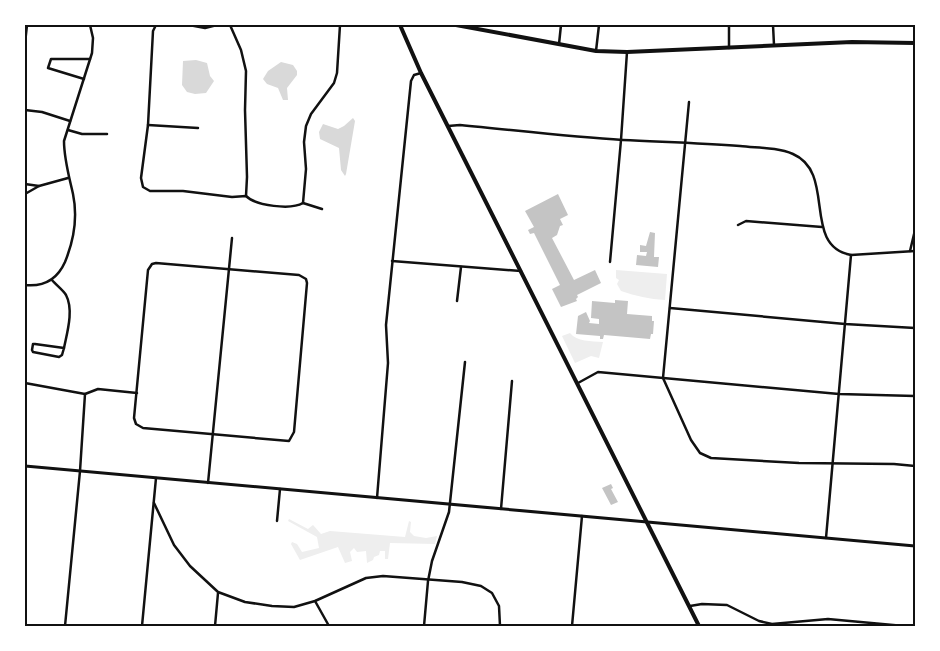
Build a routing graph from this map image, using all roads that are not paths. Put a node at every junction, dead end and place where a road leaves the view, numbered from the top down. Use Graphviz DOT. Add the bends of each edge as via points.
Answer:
graph roads {
  1 [pos="27,25"];
  2 [pos="90,25"];
  3 [pos="156,25"];
  4 [pos="189,25"];
  5 [pos="217,25"];
  6 [pos="230,25"];
  7 [pos="340,25"];
  8 [pos="400,25"];
  9 [pos="456,25"];
  10 [pos="561,25"];
  11 [pos="599,25"];
  12 [pos="729,25"];
  13 [pos="773,25"];
  14 [pos="474,27"];
  15 [pos="482,27"];
  16 [pos="25,43"];
  17 [pos="915,43"];
  18 [pos="559,44"];
  19 [pos="774,46"];
  20 [pos="729,48"];
  21 [pos="596,50"];
  22 [pos="628,52"];
  23 [pos="90,59"];
  24 [pos="421,73"];
  25 [pos="84,78"];
  26 [pos="689,102"];
  27 [pos="25,110"];
  28 [pos="70,121"];
  29 [pos="148,125"];
  30 [pos="448,126"];
  31 [pos="198,128"];
  32 [pos="68,130"];
  33 [pos="106,134"];
  34 [pos="622,140"];
  35 [pos="686,142"];
  36 [pos="68,178"];
  37 [pos="25,184"];
  38 [pos="39,186"];
  39 [pos="25,194"];
  40 [pos="246,196"];
  41 [pos="303,203"];
  42 [pos="322,209"];
  43 [pos="738,225"];
  44 [pos="822,227"];
  45 [pos="915,230"];
  46 [pos="232,238"];
  47 [pos="910,251"];
  48 [pos="915,251"];
  49 [pos="850,255"];
  50 [pos="392,261"];
  51 [pos="610,262"];
  52 [pos="461,267"];
  53 [pos="229,269"];
  54 [pos="522,271"];
  55 [pos="52,280"];
  56 [pos="25,285"];
  57 [pos="457,302"];
  58 [pos="670,308"];
  59 [pos="845,324"];
  60 [pos="915,328"];
  61 [pos="64,348"];
  62 [pos="465,362"];
  63 [pos="663,378"];
  64 [pos="512,382"];
  65 [pos="25,383"];
  66 [pos="578,383"];
  67 [pos="137,393"];
  68 [pos="85,394"];
  69 [pos="839,394"];
  70 [pos="915,396"];
  71 [pos="213,434"];
  72 [pos="833,464"];
  73 [pos="25,466"];
  74 [pos="915,466"];
  75 [pos="80,471"];
  76 [pos="156,478"];
  77 [pos="208,483"];
  78 [pos="280,489"];
  79 [pos="377,498"];
  80 [pos="154,503"];
  81 [pos="450,504"];
  82 [pos="501,509"];
  83 [pos="582,516"];
  84 [pos="277,521"];
  85 [pos="648,522"];
  86 [pos="826,538"];
  87 [pos="915,546"];
  88 [pos="428,581"];
  89 [pos="218,592"];
  90 [pos="315,601"];
  91 [pos="690,606"];
  92 [pos="65,626"];
  93 [pos="142,626"];
  94 [pos="215,626"];
  95 [pos="329,626"];
  96 [pos="424,626"];
  97 [pos="500,626"];
  98 [pos="572,626"];
  99 [pos="699,626"];
  100 [pos="904,626"];
  1 -- 16 [label="street"];
  2 -- 23 [label="street" via="93,42"];
  3 -- 29 [label="street" via="153,31"];
  4 -- 5 [label="street" via="205,28"];
  6 -- 40 [label="street" via="246,71"];
  7 -- 41 [label="street" via="336,78 306,126"];
  8 -- 24 [label="main road"];
  9 -- 14 [label="main road"];
  10 -- 18 [label="street"];
  11 -- 21 [label="street"];
  12 -- 20 [label="street"];
  13 -- 19 [label="street"];
  14 -- 15 [label="main road"];
  15 -- 18 [label="main road"];
  17 -- 19 [label="main road"];
  18 -- 21 [label="main road"];
  19 -- 20 [label="main road"];
  20 -- 22 [label="main road"];
  21 -- 22 [label="main road"];
  22 -- 34 [label="street"];
  23 -- 25 [label="street"];
  23 -- 25 [label="street" via="51,59 48,68"];
  24 -- 30 [label="main road"];
  24 -- 50 [label="street" via="414,75 411,81"];
  25 -- 28 [label="street"];
  26 -- 35 [label="street"];
  27 -- 28 [label="street"];
  28 -- 32 [label="street"];
  29 -- 31 [label="street"];
  29 -- 40 [label="street" via="141,178 145,189"];
  30 -- 34 [label="street"];
  30 -- 54 [label="main road"];
  32 -- 33 [label="street" via="82,134"];
  32 -- 36 [label="street" via="64,152"];
  34 -- 35 [label="street"];
  34 -- 51 [label="street"];
  35 -- 44 [label="street" via="777,150 798,156 814,177"];
  35 -- 58 [label="street"];
  36 -- 38 [label="street"];
  36 -- 55 [label="street" via="75,212 74,236 61,271"];
  37 -- 38 [label="street"];
  38 -- 39 [label="street"];
  40 -- 41 [label="street" via="259,204 294,207"];
  41 -- 42 [label="street"];
  43 -- 44 [label="street" via="746,221"];
  44 -- 49 [label="street" via="829,242"];
  45 -- 47 [label="street"];
  46 -- 53 [label="street"];
  47 -- 48 [label="street"];
  47 -- 49 [label="street"];
  49 -- 59 [label="street"];
  50 -- 52 [label="street"];
  50 -- 79 [label="street"];
  52 -- 54 [label="street"];
  52 -- 57 [label="street"];
  53 -- 67 [label="street" via="152,264 148,270"];
  53 -- 71 [label="street"];
  53 -- 71 [label="street" via="299,275 306,279 294,432 289,441"];
  54 -- 66 [label="main road"];
  55 -- 56 [label="street" via="42,285"];
  55 -- 61 [label="street" via="66,295 69,306"];
  58 -- 59 [label="street"];
  58 -- 63 [label="street"];
  59 -- 60 [label="street"];
  59 -- 69 [label="street"];
  61 -- 61 [label="street" via="35,344 32,345 33,352 59,357"];
  62 -- 81 [label="street"];
  63 -- 66 [label="street" via="598,372"];
  63 -- 69 [label="street"];
  63 -- 72 [label="street" via="690,440 700,453 711,458"];
  64 -- 82 [label="street"];
  65 -- 68 [label="street"];
  66 -- 85 [label="main road"];
  67 -- 68 [label="street" via="98,389"];
  67 -- 71 [label="street" via="134,418 136,424 143,428"];
  68 -- 75 [label="street"];
  69 -- 70 [label="street"];
  69 -- 72 [label="street"];
  71 -- 77 [label="street"];
  72 -- 74 [label="street"];
  72 -- 86 [label="street"];
  73 -- 75 [label="street"];
  75 -- 76 [label="street"];
  75 -- 92 [label="street"];
  76 -- 77 [label="street"];
  76 -- 80 [label="street"];
  77 -- 78 [label="street"];
  78 -- 79 [label="street"];
  78 -- 84 [label="street"];
  79 -- 81 [label="street"];
  80 -- 89 [label="street" via="174,545 190,566"];
  80 -- 93 [label="street"];
  81 -- 82 [label="street"];
  81 -- 88 [label="street"];
  82 -- 83 [label="street"];
  83 -- 85 [label="street"];
  83 -- 98 [label="street"];
  85 -- 86 [label="street"];
  85 -- 91 [label="main road"];
  86 -- 87 [label="street"];
  88 -- 90 [label="street" via="383,576 366,578"];
  88 -- 96 [label="street"];
  88 -- 97 [label="street" via="481,586 492,593 499,606"];
  89 -- 90 [label="street" via="246,602 272,606 294,607"];
  89 -- 94 [label="street"];
  90 -- 95 [label="street"];
  91 -- 99 [label="main road"];
  91 -- 100 [label="street" via="727,605 772,624 828,619"];
}
